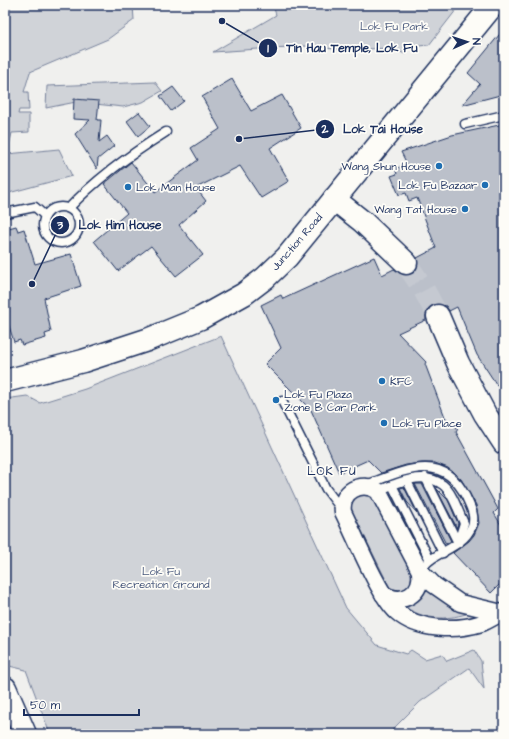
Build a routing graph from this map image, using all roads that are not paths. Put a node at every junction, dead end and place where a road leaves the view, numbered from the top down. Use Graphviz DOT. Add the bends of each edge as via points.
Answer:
graph roads {
  1 [pos="493,5"];
  2 [pos="504,115"];
  3 [pos="465,124"];
  4 [pos="166,132"];
  5 [pos="334,199"];
  6 [pos="69,208"];
  7 [pos="5,213"];
  8 [pos="45,216"];
  9 [pos="406,263"];
  10 [pos="438,316"];
  11 [pos="5,381"];
  12 [pos="282,401"];
  13 [pos="504,443"];
  14 [pos="425,477"];
  15 [pos="408,481"];
  16 [pos="377,487"];
  17 [pos="343,512"];
  18 [pos="458,544"];
  19 [pos="443,553"];
  20 [pos="425,566"];
  21 [pos="383,594"];
  22 [pos="503,612"];
  23 [pos="5,688"];
  24 [pos="25,734"];
  1 -- 5 [label="main road, Junction Road"];
  2 -- 3 [label="lane"];
  4 -- 6 [label="lane" via="125,158 82,193"];
  5 -- 9 [label="main road" via="363,222"];
  5 -- 11 [label="main road, Junction Road" via="287,257 265,278 222,308 106,354"];
  6 -- 8 [label="lane" via="58,206"];
  6 -- 8 [label="lane" via="80,223 76,235 66,243 54,242 45,234 42,222"];
  7 -- 8 [label="lane" via="35,207"];
  10 -- 13 [label="main road" via="458,363 485,414"];
  12 -- 17 [label="lane" via="326,489"];
  14 -- 15 [label="lane"];
  14 -- 18 [label="lane"];
  14 -- 18 [label="lane" via="442,484 451,494 464,523"];
  15 -- 16 [label="lane"];
  15 -- 19 [label="lane"];
  16 -- 17 [label="street" via="356,487 346,495"];
  16 -- 18 [label="lane" via="396,474 416,468 432,468 451,475 460,486 473,512 472,526"];
  16 -- 20 [label="street"];
  17 -- 21 [label="street"];
  18 -- 19 [label="lane"];
  19 -- 20 [label="lane"];
  20 -- 21 [label="street" via="420,584 409,597 398,600"];
  20 -- 22 [label="street" via="434,584 460,603"];
  21 -- 22 [label="street" via="397,612 426,625 458,628 482,623"];
  23 -- 24 [label="main road"];
}
